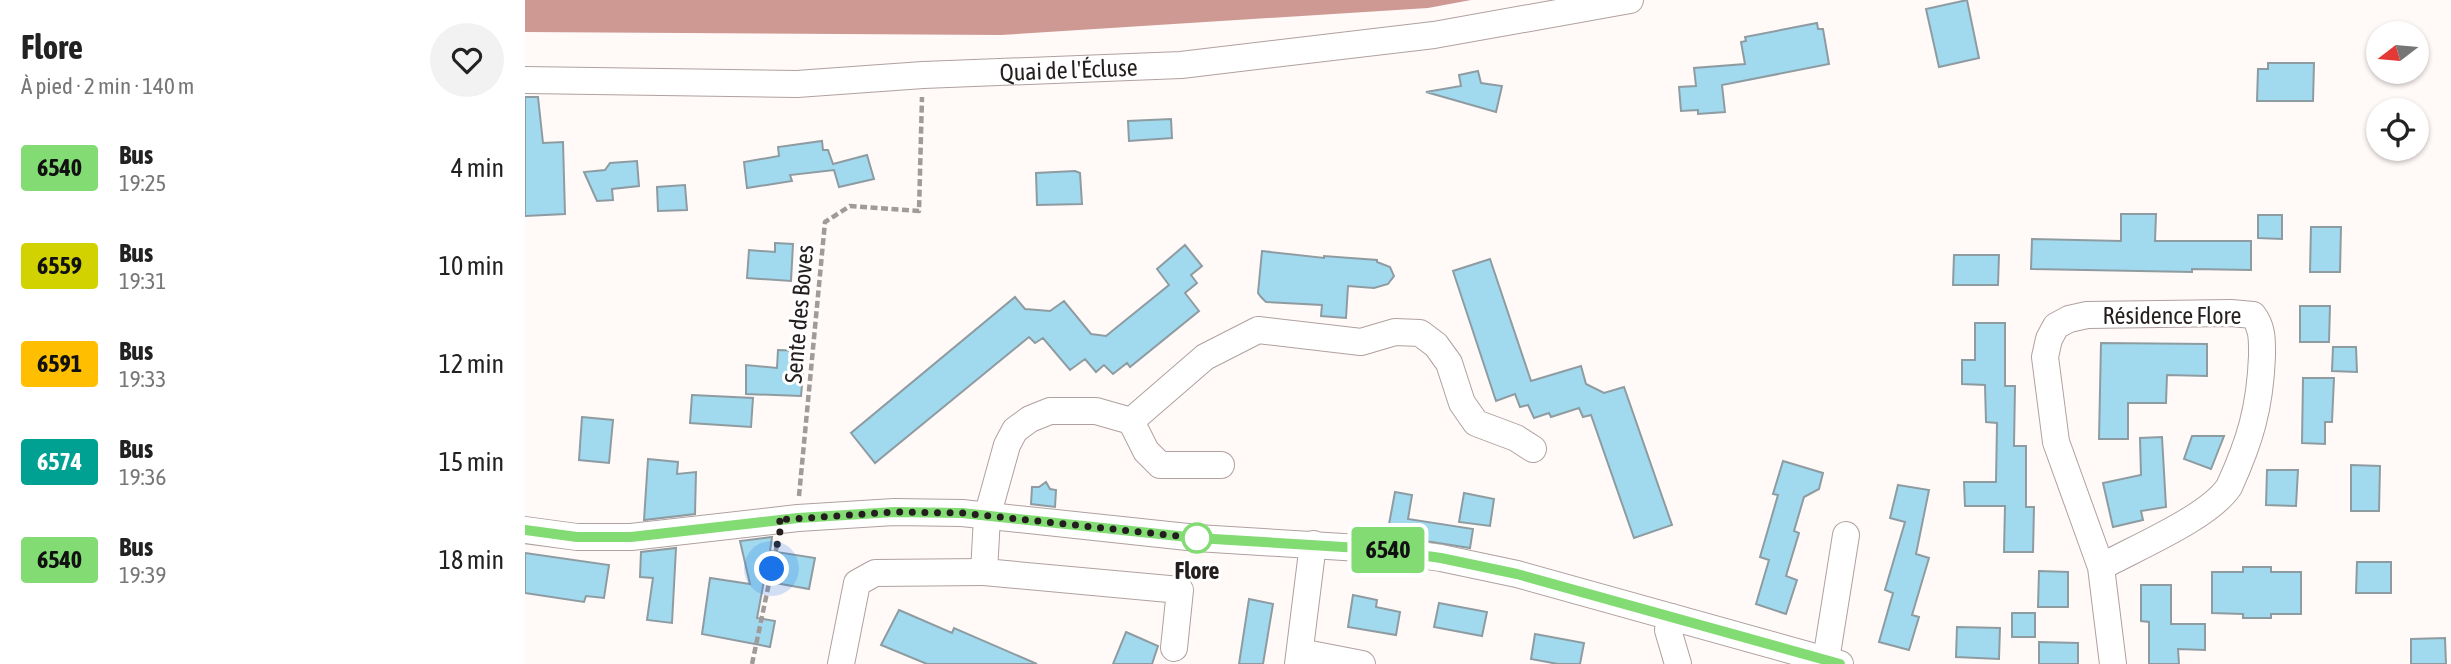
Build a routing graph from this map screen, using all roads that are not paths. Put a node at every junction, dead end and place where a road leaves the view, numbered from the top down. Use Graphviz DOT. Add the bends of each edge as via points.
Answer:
graph roads {
  1 [pos="1619,2"];
  2 [pos="525,80"];
  3 [pos="1131,421"];
  4 [pos="1533,449"];
  5 [pos="1221,465"];
  6 [pos="987,517"];
  7 [pos="525,530"];
  8 [pos="1846,534"];
  9 [pos="1313,544"];
  10 [pos="2101,567"];
  11 [pos="984,572"];
  12 [pos="1671,617"];
  13 [pos="1174,648"];
  14 [pos="1299,658"];
  15 [pos="1833,662"];
  16 [pos="841,664"];
  17 [pos="1362,664"];
  18 [pos="1678,664"];
  19 [pos="2113,664"];
  1 -- 2 [label="street, Quai de l'Écluse" via="1434,35 1181,65 797,84"];
  3 -- 4 [label="street" via="1205,357 1258,330 1361,342 1395,332 1420,333 1449,363 1462,403 1476,423"];
  3 -- 5 [label="street" via="1146,451 1160,465"];
  3 -- 6 [label="street" via="1072,410 1050,411 1030,419 1015,430 1007,444"];
  6 -- 7 [label="street" via="894,512 631,537 577,537"];
  6 -- 9 [label="street" via="1197,538"];
  6 -- 11 [label="street"];
  8 -- 15 [label="street"];
  9 -- 12 [label="street" via="1441,558"];
  9 -- 14 [label="street"];
  10 -- 10 [label="street, Résidence Flore" via="2056,442 2045,357 2056,326 2087,315 2253,315 2261,328 2262,344 2257,413 2229,487 2201,512"];
  10 -- 19 [label="street, Résidence Flore"];
  11 -- 13 [label="street" via="1180,590"];
  11 -- 16 [label="street" via="875,573 857,583"];
  12 -- 15 [label="street"];
  12 -- 18 [label="street" via="1668,630"];
  14 -- 17 [label="street"];
}
